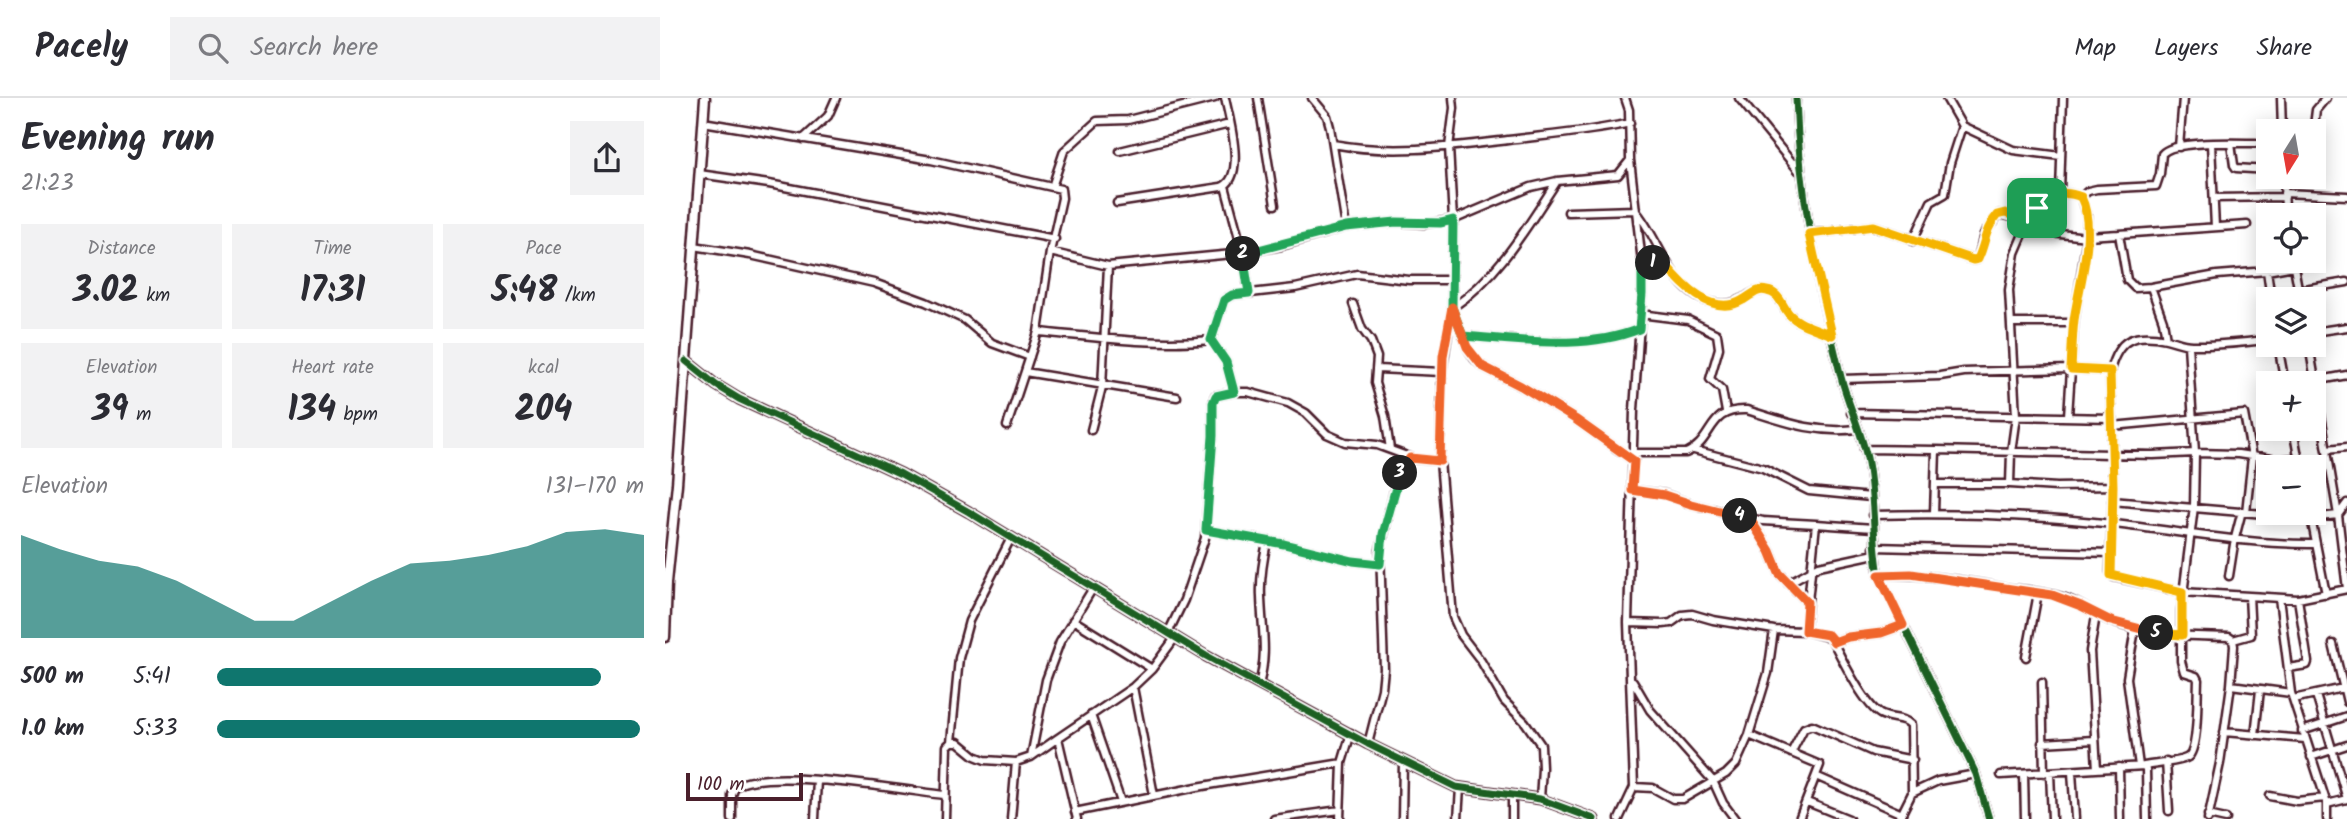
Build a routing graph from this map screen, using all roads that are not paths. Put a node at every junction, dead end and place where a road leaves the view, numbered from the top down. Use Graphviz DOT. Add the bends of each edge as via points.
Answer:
graph roads {
  1 [pos="705,98"];
  2 [pos="836,98"];
  3 [pos="1215,98"];
  4 [pos="1225,98"];
  5 [pos="1258,98"];
  6 [pos="1312,98"];
  7 [pos="1453,98"];
  8 [pos="1625,98"];
  9 [pos="1738,98"];
  10 [pos="1796,98"];
  11 [pos="1946,98"];
  12 [pos="2063,98"];
  13 [pos="2183,98"];
  14 [pos="2281,98"];
  15 [pos="2326,98"];
  16 [pos="2282,119"];
  17 [pos="2315,119"];
  18 [pos="703,122"];
  19 [pos="1630,123"];
  20 [pos="1230,124"];
  21 [pos="1962,126"];
  22 [pos="803,139"];
  23 [pos="2231,143"];
  24 [pos="1333,144"];
  25 [pos="2211,144"];
  26 [pos="2256,144"];
  27 [pos="1448,147"];
  28 [pos="2179,147"];
  29 [pos="1120,151"];
  30 [pos="2061,156"];
  31 [pos="1630,160"];
  32 [pos="2256,169"];
  33 [pos="1800,172"];
  34 [pos="699,174"];
  35 [pos="1618,175"];
  36 [pos="1557,181"];
  37 [pos="1632,182"];
  38 [pos="1225,186"];
  39 [pos="1052,187"];
  40 [pos="2284,189"];
  41 [pos="2060,193"];
  42 [pos="2284,195"];
  43 [pos="2347,196"];
  44 [pos="2081,197"];
  45 [pos="2214,198"];
  46 [pos="1117,203"];
  47 [pos="2284,203"];
  48 [pos="1275,205"];
  49 [pos="1635,211"];
  50 [pos="1568,212"];
  51 [pos="1453,220"];
  52 [pos="2029,220"];
  53 [pos="2247,225"];
  54 [pos="1346,227"];
  55 [pos="2215,227"];
  56 [pos="2024,230"];
  57 [pos="1809,234"];
  58 [pos="2119,234"];
  59 [pos="2087,236"];
  60 [pos="1055,239"];
  61 [pos="1913,241"];
  62 [pos="694,246"];
  63 [pos="1050,252"];
  64 [pos="1243,253"];
  65 [pos="1642,262"];
  66 [pos="1666,265"];
  67 [pos="1108,266"];
  68 [pos="2256,272"];
  69 [pos="1451,280"];
  70 [pos="2347,282"];
  71 [pos="2151,287"];
  72 [pos="2316,287"];
  73 [pos="1249,293"];
  74 [pos="1353,304"];
  75 [pos="1452,307"];
  76 [pos="1640,314"];
  77 [pos="2011,323"];
  78 [pos="2074,323"];
  79 [pos="2347,327"];
  80 [pos="1639,329"];
  81 [pos="2326,330"];
  82 [pos="1038,332"];
  83 [pos="1832,335"];
  84 [pos="1463,336"];
  85 [pos="1103,338"];
  86 [pos="2166,339"];
  87 [pos="1211,340"];
  88 [pos="2256,341"];
  89 [pos="2188,345"];
  90 [pos="1030,357"];
  91 [pos="686,361"];
  92 [pos="1377,369"];
  93 [pos="2071,369"];
  94 [pos="2014,371"];
  95 [pos="2110,371"];
  96 [pos="1025,372"];
  97 [pos="1442,372"];
  98 [pos="2347,375"];
  99 [pos="2326,378"];
  100 [pos="1842,379"];
  101 [pos="1103,387"];
  102 [pos="1234,392"];
  103 [pos="1177,397"];
  104 [pos="1726,412"];
  105 [pos="1851,413"];
  106 [pos="2016,416"];
  107 [pos="2068,416"];
  108 [pos="2194,418"];
  109 [pos="2112,422"];
  110 [pos="1007,426"];
  111 [pos="1857,429"];
  112 [pos="1091,430"];
  113 [pos="2326,441"];
  114 [pos="2347,447"];
  115 [pos="1390,449"];
  116 [pos="1864,449"];
  117 [pos="2327,449"];
  118 [pos="1694,450"];
  119 [pos="1936,450"];
  120 [pos="2011,452"];
  121 [pos="2195,453"];
  122 [pos="2113,454"];
  123 [pos="1634,457"];
  124 [pos="2252,457"];
  125 [pos="2256,457"];
  126 [pos="1410,458"];
  127 [pos="1440,461"];
  128 [pos="1935,484"];
  129 [pos="2010,484"];
  130 [pos="2113,486"];
  131 [pos="1632,490"];
  132 [pos="1871,497"];
  133 [pos="2112,501"];
  134 [pos="2347,503"];
  135 [pos="2194,507"];
  136 [pos="2244,511"];
  137 [pos="2256,512"];
  138 [pos="1934,513"];
  139 [pos="1872,515"];
  140 [pos="2326,515"];
  141 [pos="2338,515"];
  142 [pos="1750,519"];
  143 [pos="2112,523"];
  144 [pos="1816,524"];
  145 [pos="2312,525"];
  146 [pos="1873,528"];
  147 [pos="1206,530"];
  148 [pos="2190,534"];
  149 [pos="1011,538"];
  150 [pos="2235,538"];
  151 [pos="1267,542"];
  152 [pos="2316,544"];
  153 [pos="1875,550"];
  154 [pos="2111,553"];
  155 [pos="1380,564"];
  156 [pos="1810,570"];
  157 [pos="1879,575"];
  158 [pos="2229,576"];
  159 [pos="666,582"];
  160 [pos="1788,583"];
  161 [pos="1093,588"];
  162 [pos="2347,589"];
  163 [pos="2182,592"];
  164 [pos="2038,593"];
  165 [pos="2326,594"];
  166 [pos="2249,596"];
  167 [pos="2279,598"];
  168 [pos="2298,599"];
  169 [pos="1807,602"];
  170 [pos="2096,615"];
  171 [pos="1073,620"];
  172 [pos="1628,623"];
  173 [pos="1903,625"];
  174 [pos="2135,629"];
  175 [pos="1774,630"];
  176 [pos="1805,631"];
  177 [pos="1172,635"];
  178 [pos="2182,635"];
  179 [pos="665,637"];
  180 [pos="2233,640"];
  181 [pos="1834,642"];
  182 [pos="2333,644"];
  183 [pos="2026,657"];
  184 [pos="2288,668"];
  185 [pos="1152,669"];
  186 [pos="1632,679"];
  187 [pos="2042,682"];
  188 [pos="1259,685"];
  189 [pos="2231,685"];
  190 [pos="1133,687"];
  191 [pos="2343,688"];
  192 [pos="2260,690"];
  193 [pos="2316,695"];
  194 [pos="2292,696"];
  195 [pos="2347,702"];
  196 [pos="1091,715"];
  197 [pos="2347,716"];
  198 [pos="2324,724"];
  199 [pos="2302,731"];
  200 [pos="2224,732"];
  201 [pos="1351,733"];
  202 [pos="1749,735"];
  203 [pos="2255,735"];
  204 [pos="1058,738"];
  205 [pos="2305,739"];
  206 [pos="2094,740"];
  207 [pos="951,742"];
  208 [pos="2042,743"];
  209 [pos="1368,744"];
  210 [pos="2347,745"];
  211 [pos="2331,750"];
  212 [pos="1791,752"];
  213 [pos="1031,757"];
  214 [pos="2311,757"];
  215 [pos="1913,760"];
  216 [pos="1403,761"];
  217 [pos="2167,761"];
  218 [pos="1016,762"];
  219 [pos="1342,763"];
  220 [pos="2141,766"];
  221 [pos="2119,767"];
  222 [pos="2097,769"];
  223 [pos="2072,772"];
  224 [pos="2047,773"];
  225 [pos="1976,774"];
  226 [pos="2024,774"];
  227 [pos="2001,775"];
  228 [pos="1818,777"];
  229 [pos="817,780"];
  230 [pos="1713,782"];
  231 [pos="1634,787"];
  232 [pos="1460,788"];
  233 [pos="1913,793"];
  234 [pos="944,795"];
  235 [pos="1154,795"];
  236 [pos="1512,795"];
  237 [pos="2270,796"];
  238 [pos="1540,799"];
  239 [pos="2347,799"];
  240 [pos="2326,801"];
  241 [pos="1121,802"];
  242 [pos="1807,802"];
  243 [pos="1340,810"];
  244 [pos="2169,811"];
  245 [pos="1076,815"];
  246 [pos="1575,815"];
  247 [pos="1900,816"];
  248 [pos="2208,817"];
  249 [pos="2075,818"];
  250 [pos="732,819"];
  251 [pos="815,819"];
  252 [pos="945,819"];
  253 [pos="1011,819"];
  254 [pos="1274,819"];
  255 [pos="1340,819"];
  256 [pos="1402,819"];
  257 [pos="1458,819"];
  258 [pos="1512,819"];
  259 [pos="1594,819"];
  260 [pos="1619,819"];
  261 [pos="1735,819"];
  262 [pos="1799,819"];
  263 [pos="1849,819"];
  264 [pos="1989,819"];
  265 [pos="2025,819"];
  266 [pos="2052,819"];
  267 [pos="2120,819"];
  268 [pos="2147,819"];
  269 [pos="2226,819"];
  270 [pos="2327,819"];
  1 -- 18 [label="street"];
  2 -- 22 [label="street" via="828,116"];
  3 -- 39 [label="street" via="1128,120 1097,121 1064,151"];
  4 -- 20 [label="street"];
  5 -- 48 [label="street"];
  6 -- 24 [label="street" via="1327,116"];
  7 -- 27 [label="street"];
  8 -- 19 [label="street"];
  9 -- 33 [label="street"];
  10 -- 33 [label="street"];
  11 -- 21 [label="street"];
  12 -- 30 [label="street"];
  13 -- 28 [label="street"];
  14 -- 16 [label="street"];
  15 -- 17 [label="street"];
  18 -- 22 [label="street"];
  18 -- 34 [label="street"];
  19 -- 27 [label="street"];
  19 -- 31 [label="street"];
  20 -- 29 [label="street"];
  20 -- 38 [label="street" via="1235,164"];
  21 -- 30 [label="street" via="2013,150"];
  21 -- 61 [label="street" via="1945,194 1931,202"];
  22 -- 39 [label="street" via="931,160"];
  23 -- 25 [label="street"];
  23 -- 26 [label="street"];
  23 -- 32 [label="street" via="2236,168"];
  24 -- 27 [label="street" via="1364,150"];
  24 -- 54 [label="street"];
  25 -- 28 [label="street"];
  25 -- 45 [label="street"];
  27 -- 51 [label="street"];
  28 -- 44 [label="street" via="2164,150 2156,186 2097,189"];
  30 -- 41 [label="street"];
  31 -- 35 [label="street"];
  31 -- 37 [label="street"];
  33 -- 57 [label="street"];
  34 -- 60 [label="street"];
  34 -- 62 [label="street"];
  35 -- 36 [label="street"];
  35 -- 37 [label="street"];
  36 -- 51 [label="street"];
  36 -- 75 [label="street" via="1493,272"];
  37 -- 49 [label="street"];
  38 -- 46 [label="street"];
  38 -- 64 [label="street"];
  39 -- 60 [label="street" via="1061,189 1062,198"];
  40 -- 42 [label="street"];
  41 -- 44 [label="street"];
  41 -- 52 [label="street" via="2046,200"];
  42 -- 43 [label="street"];
  42 -- 45 [label="street"];
  42 -- 47 [label="street"];
  44 -- 59 [label="street"];
  45 -- 55 [label="street"];
  49 -- 50 [label="street"];
  49 -- 65 [label="street"];
  49 -- 66 [label="street" via="1649,228"];
  51 -- 54 [label="street"];
  51 -- 69 [label="street"];
  52 -- 56 [label="street"];
  52 -- 61 [label="street" via="1997,215 1975,260"];
  53 -- 55 [label="street"];
  54 -- 64 [label="street"];
  55 -- 58 [label="street"];
  56 -- 59 [label="street"];
  56 -- 77 [label="street" via="2011,269"];
  57 -- 61 [label="street" via="1874,226"];
  57 -- 83 [label="street"];
  58 -- 59 [label="street"];
  58 -- 71 [label="street" via="2127,280 2135,288"];
  59 -- 78 [label="street"];
  60 -- 63 [label="street"];
  62 -- 90 [label="street" via="874,283 965,320 992,343"];
  62 -- 91 [label="street"];
  63 -- 67 [label="street"];
  63 -- 82 [label="street"];
  64 -- 67 [label="street"];
  64 -- 73 [label="street"];
  65 -- 66 [label="street"];
  65 -- 76 [label="street"];
  66 -- 83 [label="street" via="1701,299 1732,304 1758,291 1771,292 1798,322"];
  67 -- 85 [label="street"];
  68 -- 71 [label="street"];
  69 -- 73 [label="street" via="1357,274"];
  69 -- 75 [label="street"];
  70 -- 72 [label="street"];
  71 -- 86 [label="street"];
  73 -- 87 [label="street" via="1224,300"];
  74 -- 92 [label="street" via="1374,348"];
  75 -- 84 [label="street"];
  75 -- 97 [label="street"];
  76 -- 80 [label="street"];
  76 -- 104 [label="street" via="1688,320 1717,334 1719,348 1710,379 1722,390"];
  77 -- 78 [label="street"];
  77 -- 94 [label="street"];
  78 -- 93 [label="street"];
  79 -- 81 [label="street"];
  80 -- 84 [label="street" via="1595,342"];
  80 -- 123 [label="street"];
  82 -- 85 [label="street"];
  82 -- 90 [label="street"];
  83 -- 100 [label="street"];
  84 -- 123 [label="street" via="1482,366"];
  85 -- 87 [label="street" via="1181,343"];
  85 -- 101 [label="street"];
  86 -- 89 [label="street"];
  86 -- 95 [label="street" via="2140,338 2121,345"];
  87 -- 102 [label="street" via="1226,362"];
  88 -- 89 [label="street"];
  89 -- 108 [label="street"];
  90 -- 96 [label="street"];
  91 -- 149 [label="street" via="739,399 901,474"];
  91 -- 159 [label="street"];
  92 -- 97 [label="street"];
  92 -- 115 [label="street" via="1375,383"];
  93 -- 94 [label="street"];
  93 -- 95 [label="street"];
  93 -- 107 [label="street"];
  94 -- 100 [label="street"];
  94 -- 106 [label="street"];
  95 -- 109 [label="street"];
  96 -- 101 [label="street"];
  96 -- 110 [label="street"];
  97 -- 127 [label="street"];
  98 -- 99 [label="street"];
  100 -- 105 [label="street"];
  101 -- 103 [label="street"];
  101 -- 112 [label="street"];
  102 -- 115 [label="street" via="1288,403 1327,434 1345,442"];
  102 -- 147 [label="street" via="1216,396 1213,403"];
  104 -- 111 [label="street" via="1747,410 1825,431"];
  104 -- 118 [label="street"];
  105 -- 106 [label="street"];
  105 -- 111 [label="street"];
  106 -- 107 [label="street"];
  106 -- 120 [label="street"];
  107 -- 109 [label="street"];
  108 -- 109 [label="street"];
  108 -- 121 [label="street"];
  108 -- 124 [label="street" via="2244,414"];
  109 -- 122 [label="street"];
  111 -- 116 [label="street"];
  113 -- 117 [label="street"];
  114 -- 117 [label="street"];
  115 -- 126 [label="street"];
  116 -- 119 [label="street"];
  116 -- 132 [label="street"];
  117 -- 141 [label="street"];
  118 -- 123 [label="street"];
  118 -- 132 [label="street" via="1763,468 1809,491"];
  119 -- 120 [label="street"];
  119 -- 128 [label="street"];
  120 -- 122 [label="street"];
  120 -- 129 [label="street"];
  121 -- 122 [label="street"];
  121 -- 124 [label="street"];
  121 -- 135 [label="street"];
  122 -- 130 [label="street"];
  123 -- 131 [label="street"];
  124 -- 125 [label="street"];
  124 -- 136 [label="street"];
  126 -- 127 [label="street"];
  126 -- 155 [label="street" via="1394,490"];
  127 -- 238 [label="street" via="1453,617 1504,701 1541,745"];
  128 -- 129 [label="street"];
  128 -- 138 [label="street"];
  129 -- 130 [label="street"];
  130 -- 133 [label="street"];
  131 -- 142 [label="street"];
  131 -- 172 [label="street"];
  132 -- 139 [label="street"];
  133 -- 135 [label="street"];
  133 -- 143 [label="street"];
  134 -- 141 [label="street"];
  135 -- 136 [label="street"];
  135 -- 148 [label="street"];
  136 -- 137 [label="street"];
  136 -- 150 [label="street"];
  138 -- 139 [label="street"];
  138 -- 143 [label="street"];
  139 -- 146 [label="street"];
  140 -- 141 [label="street"];
  141 -- 162 [label="street"];
  142 -- 144 [label="street"];
  142 -- 160 [label="street"];
  143 -- 148 [label="street"];
  143 -- 154 [label="street"];
  144 -- 146 [label="street"];
  144 -- 156 [label="street"];
  145 -- 152 [label="street"];
  146 -- 153 [label="street"];
  147 -- 151 [label="street"];
  147 -- 177 [label="street"];
  148 -- 150 [label="street"];
  148 -- 163 [label="street"];
  149 -- 161 [label="street"];
  149 -- 207 [label="street" via="969,621 958,659"];
  150 -- 152 [label="street"];
  150 -- 158 [label="street"];
  151 -- 155 [label="street"];
  151 -- 188 [label="street" via="1261,587 1265,663"];
  152 -- 165 [label="street"];
  153 -- 154 [label="street"];
  153 -- 156 [label="street"];
  153 -- 157 [label="street"];
  154 -- 163 [label="street" via="2114,577"];
  155 -- 209 [label="street" via="1384,669"];
  156 -- 160 [label="street"];
  156 -- 169 [label="street"];
  157 -- 164 [label="street" via="1911,574"];
  157 -- 173 [label="street"];
  159 -- 179 [label="street"];
  160 -- 169 [label="street"];
  161 -- 171 [label="street"];
  161 -- 177 [label="street"];
  162 -- 165 [label="street"];
  163 -- 166 [label="street"];
  163 -- 178 [label="street"];
  164 -- 170 [label="street" via="2065,598"];
  164 -- 183 [label="street"];
  165 -- 168 [label="street"];
  166 -- 167 [label="street"];
  166 -- 180 [label="street" via="2251,635"];
  167 -- 168 [label="street"];
  167 -- 184 [label="street"];
  168 -- 184 [label="street" via="2308,662"];
  169 -- 176 [label="street"];
  170 -- 174 [label="street"];
  170 -- 206 [label="street" via="2090,651"];
  171 -- 185 [label="street"];
  171 -- 213 [label="street" via="1045,680"];
  172 -- 175 [label="street" via="1671,623 1692,614"];
  172 -- 186 [label="street"];
  173 -- 181 [label="street"];
  173 -- 225 [label="street"];
  174 -- 178 [label="street"];
  174 -- 220 [label="street" via="2127,678"];
  175 -- 176 [label="street"];
  175 -- 202 [label="street" via="1768,673"];
  176 -- 181 [label="street" via="1828,635"];
  177 -- 185 [label="street"];
  177 -- 188 [label="street"];
  178 -- 180 [label="street"];
  178 -- 217 [label="street" via="2184,673 2198,680 2196,732 2190,755"];
  180 -- 189 [label="street"];
  181 -- 215 [label="street" via="1870,706 1881,716 1909,721"];
  182 -- 191 [label="street"];
  184 -- 194 [label="street"];
  185 -- 190 [label="street"];
  186 -- 230 [label="street" via="1650,710"];
  186 -- 231 [label="street"];
  187 -- 208 [label="street"];
  188 -- 201 [label="street"];
  189 -- 192 [label="street"];
  189 -- 200 [label="street"];
  190 -- 196 [label="street"];
  190 -- 235 [label="street"];
  191 -- 193 [label="street"];
  191 -- 195 [label="street"];
  192 -- 194 [label="street"];
  192 -- 203 [label="street"];
  193 -- 194 [label="street"];
  193 -- 198 [label="street"];
  194 -- 199 [label="street"];
  196 -- 204 [label="street"];
  196 -- 241 [label="street"];
  197 -- 198 [label="street"];
  198 -- 199 [label="street"];
  198 -- 211 [label="street"];
  199 -- 205 [label="street"];
  200 -- 203 [label="street"];
  200 -- 248 [label="street"];
  201 -- 209 [label="street"];
  201 -- 219 [label="street"];
  202 -- 212 [label="street"];
  202 -- 230 [label="street" via="1736,764"];
  203 -- 205 [label="street"];
  204 -- 213 [label="street"];
  204 -- 245 [label="street"];
  205 -- 214 [label="street"];
  206 -- 208 [label="street"];
  206 -- 222 [label="street"];
  207 -- 218 [label="street" via="985,761"];
  207 -- 234 [label="street"];
  208 -- 224 [label="street"];
  209 -- 216 [label="street"];
  210 -- 211 [label="street"];
  211 -- 214 [label="street"];
  211 -- 239 [label="street"];
  212 -- 215 [label="street" via="1804,728 1812,725 1873,752"];
  212 -- 228 [label="street" via="1820,764"];
  213 -- 218 [label="street"];
  214 -- 240 [label="street"];
  215 -- 233 [label="street"];
  216 -- 232 [label="street"];
  216 -- 256 [label="street"];
  217 -- 220 [label="street"];
  217 -- 244 [label="street"];
  218 -- 253 [label="street"];
  219 -- 235 [label="street"];
  219 -- 243 [label="street"];
  220 -- 221 [label="street"];
  220 -- 268 [label="street" via="2146,769"];
  221 -- 222 [label="street"];
  221 -- 267 [label="street"];
  222 -- 223 [label="street"];
  223 -- 224 [label="street"];
  223 -- 249 [label="street"];
  224 -- 226 [label="street"];
  224 -- 266 [label="street"];
  225 -- 233 [label="street" via="1938,781"];
  225 -- 264 [label="street"];
  226 -- 227 [label="street"];
  226 -- 265 [label="street"];
  228 -- 242 [label="street"];
  228 -- 247 [label="street"];
  229 -- 234 [label="street"];
  229 -- 250 [label="street" via="743,782 732,795"];
  229 -- 251 [label="street"];
  230 -- 231 [label="street" via="1679,800 1659,790"];
  230 -- 261 [label="street"];
  231 -- 260 [label="street"];
  232 -- 236 [label="street"];
  232 -- 257 [label="street"];
  233 -- 247 [label="street"];
  234 -- 252 [label="street"];
  235 -- 241 [label="street"];
  236 -- 238 [label="street"];
  236 -- 258 [label="street"];
  237 -- 240 [label="street"];
  238 -- 246 [label="street"];
  239 -- 240 [label="street"];
  240 -- 270 [label="street"];
  241 -- 245 [label="street"];
  242 -- 262 [label="street"];
  242 -- 263 [label="street"];
  243 -- 254 [label="street"];
  243 -- 255 [label="street"];
  246 -- 259 [label="street"];
  248 -- 269 [label="street"];
}
